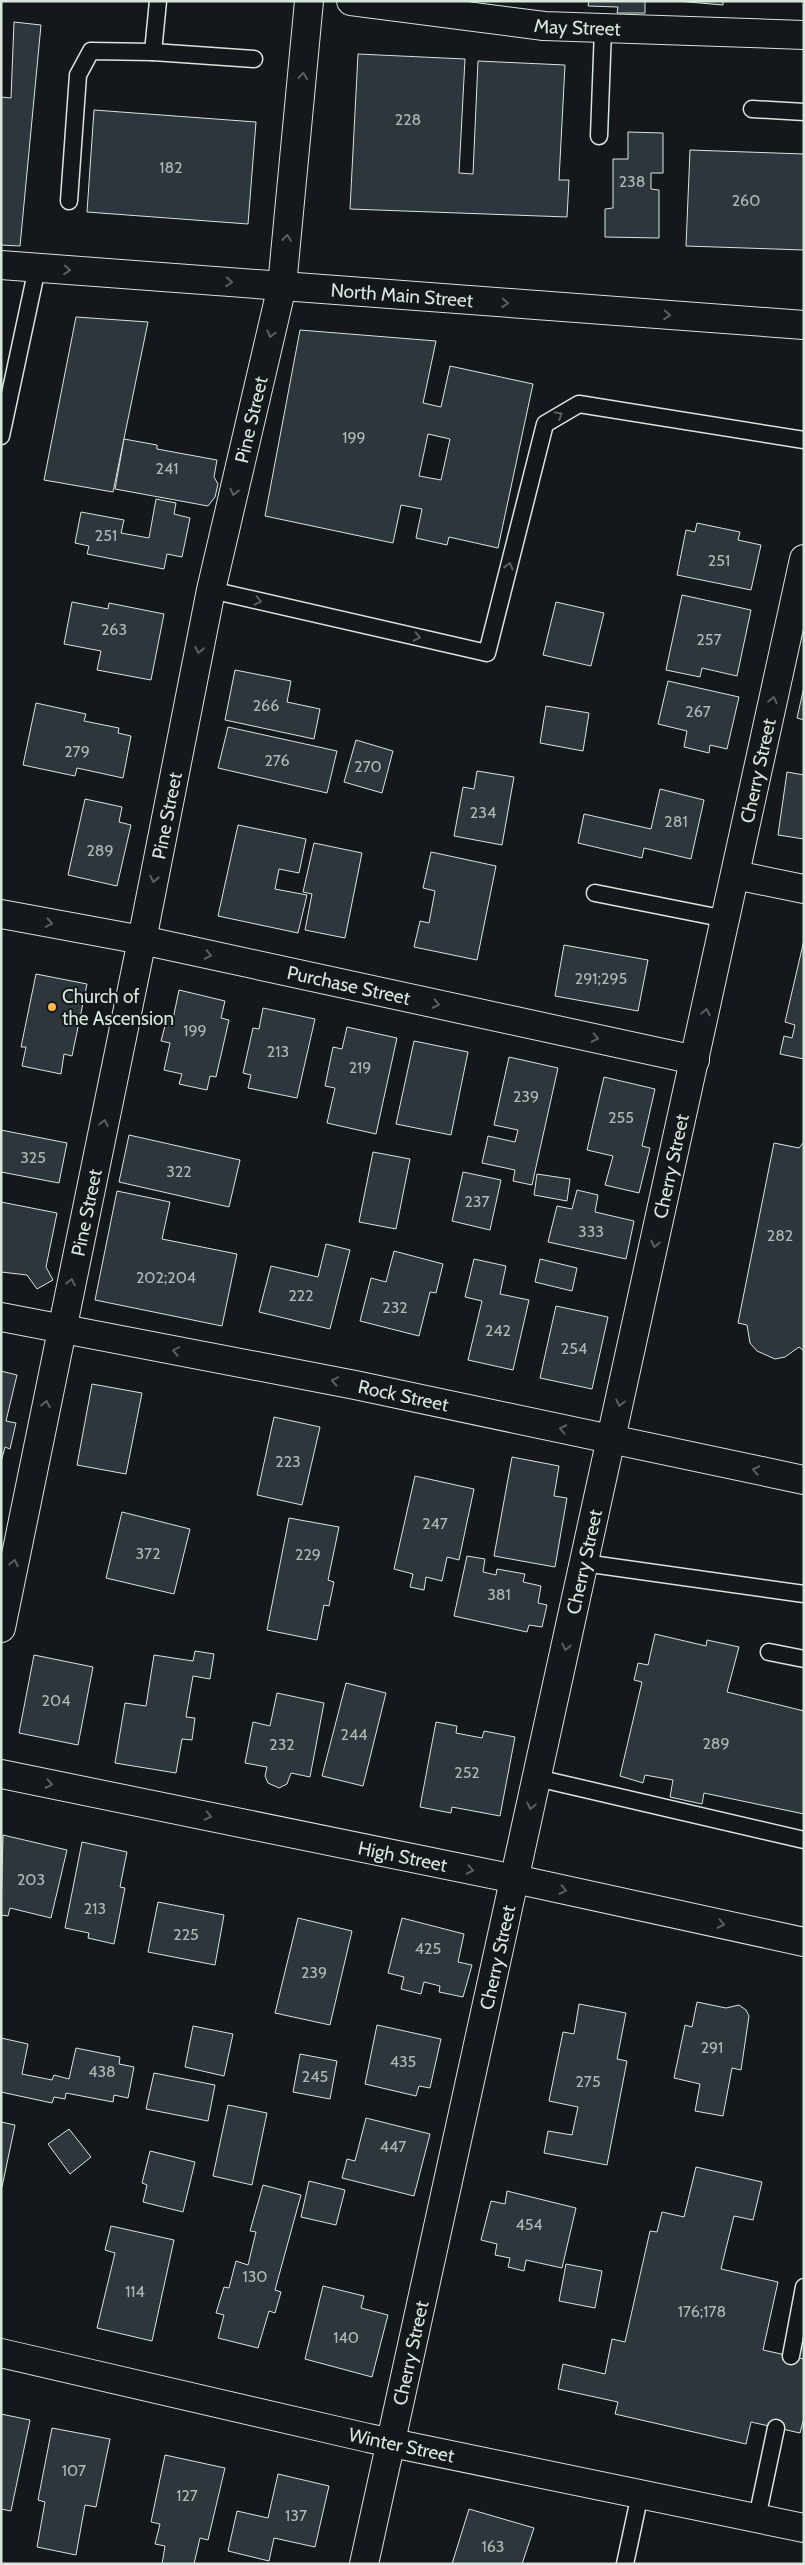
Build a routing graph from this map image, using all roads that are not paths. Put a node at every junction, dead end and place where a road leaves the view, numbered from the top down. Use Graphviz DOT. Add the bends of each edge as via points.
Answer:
graph roads {
  1 [pos="158,1"];
  2 [pos="309,1"];
  3 [pos="351,1"];
  4 [pos="602,29"];
  5 [pos="804,35"];
  6 [pos="153,52"];
  7 [pos="254,59"];
  8 [pos="752,109"];
  9 [pos="804,112"];
  10 [pos="599,136"];
  11 [pos="69,201"];
  12 [pos="1,265"];
  13 [pos="37,268"];
  14 [pos="282,286"];
  15 [pos="804,325"];
  16 [pos="1,436"];
  17 [pos="804,440"];
  18 [pos="804,559"];
  19 [pos="211,590"];
  20 [pos="735,875"];
  21 [pos="804,889"];
  22 [pos="596,893"];
  23 [pos="1,914"];
  24 [pos="726,919"];
  25 [pos="142,940"];
  26 [pos="695,1060"];
  27 [pos="1,1317"];
  28 [pos="61,1330"];
  29 [pos="612,1440"];
  30 [pos="804,1480"];
  31 [pos="584,1563"];
  32 [pos="804,1594"];
  33 [pos="1,1628"];
  34 [pos="769,1652"];
  35 [pos="804,1659"];
  36 [pos="1,1774"];
  37 [pos="537,1778"];
  38 [pos="804,1840"];
  39 [pos="515,1879"];
  40 [pos="804,1942"];
  41 [pos="804,2287"];
  42 [pos="1,2353"];
  43 [pos="790,2356"];
  44 [pos="776,2428"];
  45 [pos="391,2442"];
  46 [pos="640,2494"];
  47 [pos="757,2518"];
  48 [pos="804,2528"];
  49 [pos="364,2564"];
  50 [pos="625,2564"];
  1 -- 6 [label="lane"];
  14 -- 2 [label="street, Pine Street, one-way"];
  3 -- 4 [label="street, May Street" via="544,26"];
  4 -- 5 [label="street, May Street"];
  4 -- 10 [label="lane"];
  6 -- 7 [label="lane"];
  6 -- 11 [label="lane" via="91,50 78,75"];
  8 -- 9 [label="lane"];
  12 -- 13 [label="street, North Main Street"];
  13 -- 14 [label="street, North Main Street, one-way"];
  13 -- 16 [label="lane"];
  14 -- 15 [label="street, North Main Street, one-way"];
  14 -- 19 [label="street, Pine Street, one-way"];
  19 -- 17 [label="lane, one-way" via="487,653 545,424 578,404"];
  20 -- 18 [label="street, Cherry Street, one-way"];
  19 -- 25 [label="street, Pine Street, one-way"];
  20 -- 21 [label="street"];
  20 -- 24 [label="street, Cherry Street"];
  22 -- 24 [label="lane"];
  23 -- 25 [label="street, Purchase Street, one-way"];
  26 -- 24 [label="street, Cherry Street, one-way"];
  25 -- 26 [label="street, Purchase Street, one-way"];
  28 -- 25 [label="street, Pine Street, one-way"];
  26 -- 29 [label="street, Cherry Street, one-way"];
  27 -- 28 [label="street, Rock Street"];
  29 -- 28 [label="street, Rock Street, one-way" via="355,1385"];
  33 -- 28 [label="street, Pine Street, one-way"];
  30 -- 29 [label="street, Rock Street, one-way"];
  29 -- 31 [label="street, Cherry Street"];
  31 -- 32 [label="lane"];
  31 -- 37 [label="street, Cherry Street, one-way"];
  34 -- 35 [label="lane"];
  36 -- 39 [label="street, High Street, one-way"];
  37 -- 38 [label="lane"];
  37 -- 39 [label="street, Cherry Street, one-way"];
  39 -- 40 [label="street, High Street, one-way"];
  39 -- 45 [label="street, Cherry Street"];
  41 -- 43 [label="lane"];
  42 -- 45 [label="street, Winter Street"];
  44 -- 47 [label="lane"];
  45 -- 46 [label="street, Winter Street"];
  45 -- 49 [label="street, Cherry Street"];
  46 -- 47 [label="street, Winter Street"];
  46 -- 50 [label="lane"];
  47 -- 48 [label="street, Winter Street"];
}
